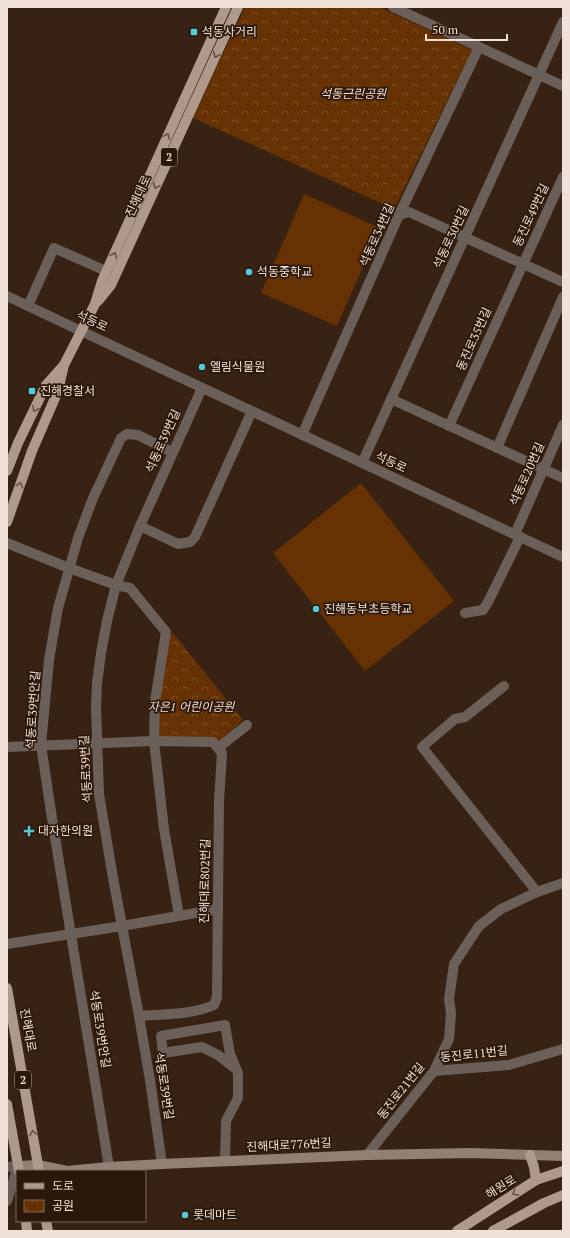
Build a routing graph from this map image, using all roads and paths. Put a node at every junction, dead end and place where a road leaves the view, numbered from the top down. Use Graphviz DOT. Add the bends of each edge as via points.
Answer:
graph roads {
  1 [pos="226,7"];
  2 [pos="238,7"];
  3 [pos="393,7"];
  4 [pos="563,22"];
  5 [pos="480,47"];
  6 [pos="539,75"];
  7 [pos="563,86"];
  8 [pos="563,177"];
  9 [pos="400,215"];
  10 [pos="466,238"];
  11 [pos="523,264"];
  12 [pos="106,271"];
  13 [pos="563,282"];
  14 [pos="7,296"];
  15 [pos="563,297"];
  16 [pos="95,304"];
  17 [pos="28,306"];
  18 [pos="81,331"];
  19 [pos="64,365"];
  20 [pos="202,388"];
  21 [pos="391,399"];
  22 [pos="252,411"];
  23 [pos="563,425"];
  24 [pos="449,426"];
  25 [pos="302,435"];
  26 [pos="497,448"];
  27 [pos="172,452"];
  28 [pos="362,463"];
  29 [pos="544,469"];
  30 [pos="7,471"];
  31 [pos="563,478"];
  32 [pos="7,522"];
  33 [pos="140,526"];
  34 [pos="517,535"];
  35 [pos="7,543"];
  36 [pos="563,557"];
  37 [pos="69,568"];
  38 [pos="116,585"];
  39 [pos="465,613"];
  40 [pos="504,686"];
  41 [pos="247,725"];
  42 [pos="154,742"];
  43 [pos="97,743"];
  44 [pos="41,745"];
  45 [pos="7,746"];
  46 [pos="218,748"];
  47 [pos="563,883"];
  48 [pos="537,892"];
  49 [pos="218,909"];
  50 [pos="179,916"];
  51 [pos="122,926"];
  52 [pos="71,934"];
  53 [pos="7,944"];
  54 [pos="7,988"];
  55 [pos="139,1016"];
  56 [pos="563,1049"];
  57 [pos="236,1070"];
  58 [pos="434,1071"];
  59 [pos="7,1104"];
  60 [pos="367,1155"];
  61 [pos="530,1155"];
  62 [pos="563,1156"];
  63 [pos="225,1161"];
  64 [pos="162,1164"];
  65 [pos="7,1167"];
  66 [pos="110,1167"];
  67 [pos="18,1168"];
  68 [pos="39,1168"];
  69 [pos="58,1170"];
  70 [pos="78,1170"];
  71 [pos="563,1171"];
  72 [pos="16,1174"];
  73 [pos="536,1180"];
  74 [pos="563,1195"];
  75 [pos="7,1201"];
  76 [pos="457,1231"];
  77 [pos="493,1231"];
  12 -- 1 [label="main road, 2, one-way"];
  2 -- 16 [label="main road, 진해대로 / 2, one-way" via="111,285"];
  3 -- 5 [label="street"];
  4 -- 6 [label="street, 석동로30번길"];
  5 -- 6 [label="street"];
  5 -- 9 [label="street, 석동로34번길"];
  6 -- 7 [label="street"];
  6 -- 10 [label="street, 석동로30번길"];
  8 -- 11 [label="street, 동진로49번길"];
  9 -- 10 [label="street, 동진로49번길" via="409,212"];
  9 -- 25 [label="street, 석동로34번길"];
  10 -- 11 [label="street, 동진로49번길"];
  10 -- 21 [label="street, 석동로30번길"];
  11 -- 13 [label="street, 동진로49번길"];
  11 -- 24 [label="street, 동진로35번길"];
  12 -- 16 [label="main road, 2"];
  12 -- 17 [label="street" via="54,248"];
  14 -- 17 [label="street, 석동로"];
  15 -- 26 [label="street"];
  16 -- 18 [label="main road, 2"];
  17 -- 18 [label="street, 석동로"];
  18 -- 19 [label="main road, 2"];
  18 -- 20 [label="street, 석동로"];
  19 -- 30 [label="main road, 2, one-way" via="46,385"];
  32 -- 19 [label="main road, 2, one-way" via="32,451 58,391"];
  20 -- 22 [label="street, 석동로"];
  20 -- 27 [label="street, 석동로39번길"];
  21 -- 24 [label="street"];
  21 -- 28 [label="street, 석동로30번길"];
  22 -- 25 [label="street, 석동로"];
  22 -- 33 [label="street" via="195,537 190,542 178,544"];
  23 -- 29 [label="street, 석동로20번길"];
  24 -- 26 [label="street"];
  25 -- 28 [label="street, 석동로"];
  26 -- 29 [label="street"];
  27 -- 33 [label="street, 석동로39번길"];
  27 -- 37 [label="street, 석동로39번안길" via="138,436 127,434 121,438 93,498"];
  28 -- 34 [label="street, 석동로"];
  29 -- 31 [label="street"];
  29 -- 34 [label="street, 석동로20번길"];
  33 -- 38 [label="street, 석동로39번길"];
  34 -- 36 [label="street, 석동로"];
  34 -- 39 [label="street" via="483,610"];
  35 -- 37 [label="street"];
  37 -- 38 [label="street"];
  37 -- 44 [label="street, 석동로39번안길" via="58,608 52,645"];
  38 -- 42 [label="street" via="130,588 166,632 155,701"];
  38 -- 43 [label="street, 석동로39번길" via="97,682"];
  40 -- 48 [label="street" via="465,717 455,719 422,747"];
  41 -- 46 [label="street"];
  42 -- 43 [label="street"];
  42 -- 46 [label="street" via="213,742"];
  42 -- 50 [label="street" via="164,829"];
  43 -- 44 [label="street"];
  43 -- 51 [label="street, 석동로39번길" via="99,794"];
  44 -- 45 [label="street"];
  44 -- 52 [label="street, 석동로39번안길"];
  46 -- 49 [label="street, 진해대로802번길" via="222,753"];
  47 -- 48 [label="street, 동진로21번길"];
  48 -- 58 [label="street, 동진로21번길" via="501,909 479,926 454,964 449,998 449,1039"];
  49 -- 50 [label="street"];
  49 -- 55 [label="street, 진해대로802번길" via="217,997 214,1005 206,1009"];
  50 -- 51 [label="street"];
  51 -- 52 [label="street"];
  51 -- 55 [label="street, 석동로39번길"];
  52 -- 53 [label="street"];
  52 -- 66 [label="street, 석동로39번안길"];
  68 -- 54 [label="main road, 진해대로 / 2, one-way"];
  55 -- 64 [label="street, 석동로39번길"];
  56 -- 58 [label="street, 동진로11번길" via="509,1065"];
  57 -- 57 [label="street" via="230,1054 225,1025 161,1036 163,1053 202,1047 218,1055"];
  57 -- 63 [label="street" via="238,1098 226,1121"];
  58 -- 60 [label="street, 동진로21번길"];
  59 -- 67 [label="main road, 2"];
  60 -- 61 [label="main road, 진해대로776번길"];
  60 -- 63 [label="main road, 진해대로776번길"];
  61 -- 62 [label="main road, 진해대로776번길"];
  61 -- 73 [label="main road"];
  63 -- 64 [label="main road, 진해대로776번길"];
  64 -- 66 [label="main road, 진해대로776번길"];
  65 -- 67 [label="street"];
  66 -- 70 [label="main road, 진해대로776번길"];
  67 -- 68 [label="main road, 진해대로776번길"];
  68 -- 69 [label="main road, 진해대로776번길"];
  71 -- 73 [label="main road, 해원로"];
  72 -- 75 [label="street"];
  73 -- 76 [label="main road, 해원로, one-way"];
  74 -- 77 [label="main road"];
}
